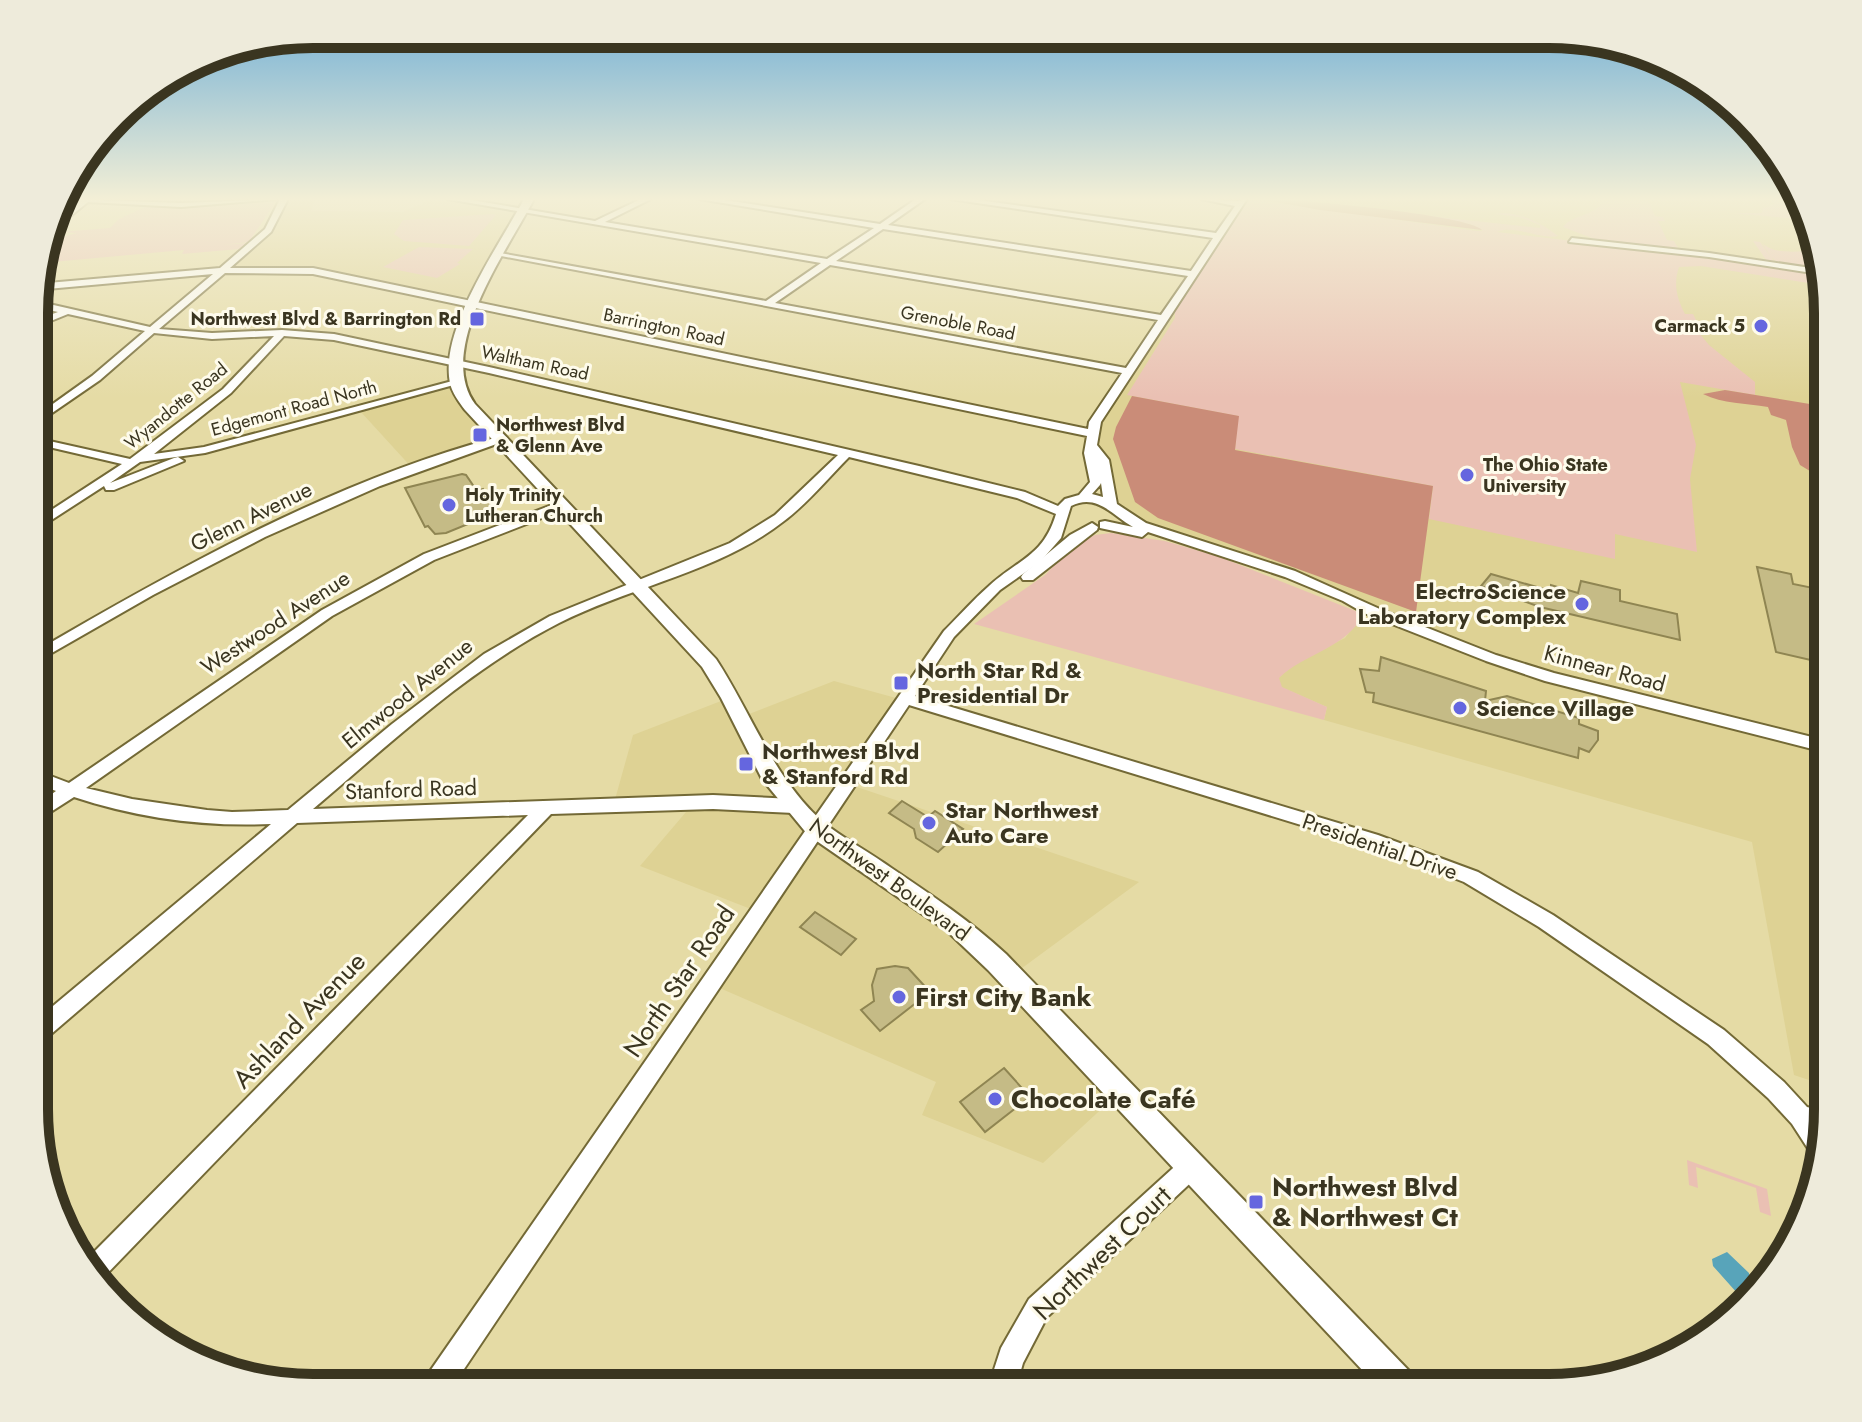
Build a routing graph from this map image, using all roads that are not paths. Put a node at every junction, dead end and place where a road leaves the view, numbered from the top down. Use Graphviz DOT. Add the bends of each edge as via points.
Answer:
graph roads {
  1 [pos="229,265"];
  2 [pos="495,265"];
  3 [pos="557,265"];
  4 [pos="823,265"];
  5 [pos="848,265"];
  6 [pos="1136,265"];
  7 [pos="1199,265"];
  8 [pos="1775,265"];
  9 [pos="224,270"];
  10 [pos="1811,271"];
  11 [pos="1193,274"];
  12 [pos="50,286"];
  13 [pos="475,304"];
  14 [pos="768,304"];
  15 [pos="48,306"];
  16 [pos="70,310"];
  17 [pos="1163,318"];
  18 [pos="48,319"];
  19 [pos="152,330"];
  20 [pos="282,333"];
  21 [pos="453,364"];
  22 [pos="1127,371"];
  23 [pos="456,383"];
  24 [pos="48,412"];
  25 [pos="1091,439"];
  26 [pos="498,440"];
  27 [pos="48,443"];
  28 [pos="205,450"];
  29 [pos="847,453"];
  30 [pos="137,461"];
  31 [pos="1021,495"];
  32 [pos="84,497"];
  33 [pos="1079,498"];
  34 [pos="561,506"];
  35 [pos="1113,507"];
  36 [pos="1062,514"];
  37 [pos="48,519"];
  38 [pos="1098,526"];
  39 [pos="636,584"];
  40 [pos="971,609"];
  41 [pos="1377,613"];
  42 [pos="48,650"];
  43 [pos="905,698"];
  44 [pos="1813,743"];
  45 [pos="49,782"];
  46 [pos="69,791"];
  47 [pos="49,805"];
  48 [pos="794,806"];
  49 [pos="546,808"];
  50 [pos="293,818"];
  51 [pos="816,829"];
  52 [pos="49,1022"];
  53 [pos="1800,1116"];
  54 [pos="1813,1119"];
  55 [pos="1812,1135"];
  56 [pos="1191,1167"];
  57 [pos="99,1265"];
  58 [pos="445,1373"];
  59 [pos="1006,1374"];
  60 [pos="1389,1374"];
  1 -- 9 [label="street"];
  2 -- 13 [label="main road, Northwest Boulevard"];
  3 -- 14 [label="street, Grenoble Road"];
  4 -- 14 [label="street"];
  5 -- 17 [label="street"];
  6 -- 11 [label="street"];
  7 -- 11 [label="street"];
  8 -- 10 [label="street"];
  9 -- 12 [label="street, Barrington Road"];
  9 -- 13 [label="street, Barrington Road" via="313,271"];
  9 -- 19 [label="street"];
  11 -- 17 [label="street"];
  13 -- 21 [label="main road, Northwest Boulevard" via="459,336"];
  13 -- 25 [label="street, Barrington Road"];
  14 -- 22 [label="street, Grenoble Road"];
  15 -- 16 [label="street, Waltham Road"];
  16 -- 18 [label="street"];
  16 -- 19 [label="street, Waltham Road"];
  17 -- 22 [label="street"];
  19 -- 20 [label="street, Waltham Road" via="212,336"];
  19 -- 24 [label="street"];
  20 -- 21 [label="street, Waltham Road" via="334,337"];
  20 -- 30 [label="street, Wyandotte Road" via="227,391"];
  21 -- 23 [label="main road, Northwest Boulevard"];
  21 -- 29 [label="street, Waltham Road"];
  22 -- 25 [label="street"];
  23 -- 26 [label="main road, Northwest Boulevard"];
  23 -- 28 [label="street, Edgemont Road North"];
  25 -- 33 [label="street" via="1096,482"];
  25 -- 35 [label="street" via="1103,460"];
  26 -- 34 [label="main road, Northwest Boulevard"];
  26 -- 42 [label="street, Glenn Avenue" via="353,490 282,522 185,570"];
  27 -- 30 [label="street"];
  28 -- 30 [label="street, Edgemont Road North"];
  28 -- 32 [label="street, Wyandotte Road"];
  29 -- 31 [label="street, Waltham Road"];
  29 -- 39 [label="street, Elmwood Avenue" via="764,531"];
  30 -- 32 [label="street, Wyandotte Road"];
  31 -- 33 [label="street, Waltham Road"];
  31 -- 36 [label="street, Waltham Road"];
  32 -- 37 [label="street, Wyandotte Road"];
  33 -- 35 [label="street, Waltham Road"];
  33 -- 36 [label="street, North Star Road" via="1065,504"];
  34 -- 39 [label="main road, Northwest Boulevard"];
  34 -- 46 [label="street, Westwood Avenue" via="429,557 376,584"];
  35 -- 38 [label="street" via="1115,518"];
  35 -- 41 [label="street, Kinnear Road" via="1136,524 1257,560"];
  36 -- 38 [label="street, Waltham Road" via="1074,524"];
  36 -- 40 [label="street, North Star Road" via="1056,535 1035,559"];
  38 -- 40 [label="street, North Star Road" via="1068,541 1035,573"];
  38 -- 41 [label="street, Kinnear Road" via="1207,550"];
  39 -- 48 [label="main road, Northwest Boulevard" via="709,663 770,774"];
  39 -- 50 [label="street, Elmwood Avenue" via="555,619 489,657"];
  40 -- 43 [label="street, North Star Road"];
  41 -- 44 [label="street, Kinnear Road" via="1550,677"];
  43 -- 51 [label="street, North Star Road"];
  43 -- 53 [label="street, Presidential Drive" via="1378,842 1471,877 1546,921 1716,1037"];
  45 -- 46 [label="street, Stanford Road"];
  46 -- 47 [label="street, Westwood Avenue"];
  46 -- 50 [label="street, Stanford Road" via="167,813"];
  48 -- 49 [label="street, Stanford Road" via="713,802"];
  48 -- 51 [label="main road, Northwest Boulevard"];
  49 -- 50 [label="street, Stanford Road"];
  49 -- 57 [label="street, Ashland Avenue"];
  50 -- 52 [label="street, Elmwood Avenue"];
  51 -- 56 [label="main road, Northwest Boulevard" via="956,924"];
  51 -- 58 [label="street, North Star Road"];
  53 -- 54 [label="street"];
  53 -- 55 [label="street, Presidential Drive"];
  56 -- 59 [label="street, Northwest Court" via="1038,1308"];
  56 -- 60 [label="main road, Northwest Boulevard"];
}
